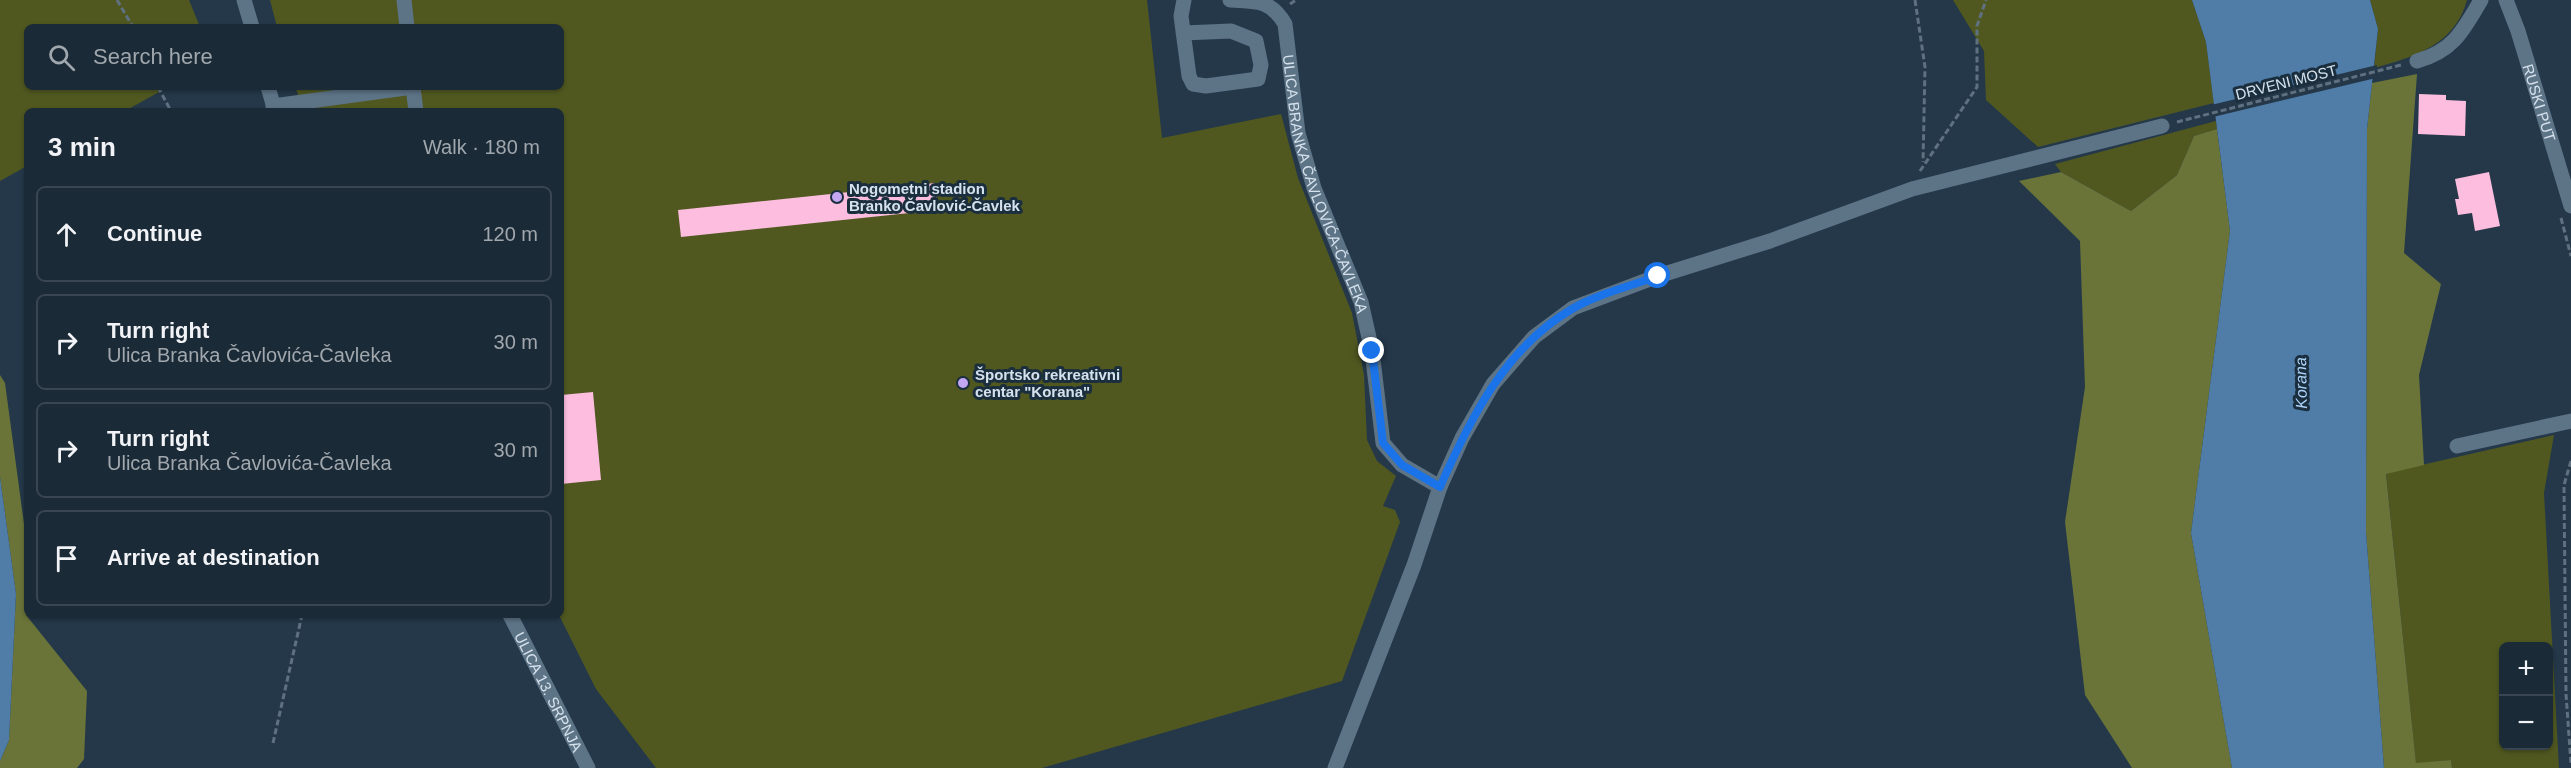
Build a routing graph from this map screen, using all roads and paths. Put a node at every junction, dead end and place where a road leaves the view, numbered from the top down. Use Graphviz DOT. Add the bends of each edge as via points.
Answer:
graph roads {
  1 [pos="117,0"];
  2 [pos="244,0"];
  3 [pos="404,0"];
  4 [pos="1184,0"];
  5 [pos="1230,0"];
  6 [pos="1916,0"];
  7 [pos="1986,0"];
  8 [pos="2481,0"];
  9 [pos="2506,0"];
  10 [pos="131,24"];
  11 [pos="251,24"];
  12 [pos="407,24"];
  13 [pos="1184,33"];
  14 [pos="2417,61"];
  15 [pos="160,90"];
  16 [pos="269,90"];
  17 [pos="393,90"];
  18 [pos="413,90"];
  19 [pos="170,108"];
  20 [pos="274,108"];
  21 [pos="416,108"];
  22 [pos="2162,126"];
  23 [pos="1923,164"];
  24 [pos="1912,189"];
  25 [pos="2571,206"];
  26 [pos="2571,421"];
  27 [pos="2457,446"];
  28 [pos="2571,461"];
  29 [pos="1440,487"];
  30 [pos="301,618"];
  31 [pos="512,618"];
  32 [pos="273,743"];
  33 [pos="2571,764"];
  34 [pos="588,768"];
  35 [pos="1335,768"];
  1 -- 10 [label="path"];
  2 -- 11 [label="street"];
  3 -- 12 [label="street"];
  4 -- 13 [label="street"];
  5 -- 29 [label="street, ULICA BRANKA ČAVLOVIĆA-ČAVLEKA" via="1266,2 1279,12 1285,24 1298,133 1314,188 1361,302 1372,351 1383,443 1402,465"];
  6 -- 23 [label="path" via="1925,67"];
  7 -- 23 [label="path" via="1977,26 1977,87"];
  8 -- 14 [label="street" via="2449,48"];
  9 -- 25 [label="street, RUSKI PUT"];
  13 -- 13 [label="street" via="1193,84 1206,86 1257,79 1261,65 1256,41 1231,31"];
  14 -- 22 [label="path, DRVENI MOST"];
  15 -- 19 [label="path"];
  16 -- 20 [label="street"];
  17 -- 20 [label="street"];
  18 -- 21 [label="street"];
  22 -- 24 [label="street"];
  23 -- 24 [label="path"];
  24 -- 29 [label="street" via="1573,308 1534,337 1493,384 1461,438"];
  26 -- 27 [label="street"];
  28 -- 33 [label="path" via="2564,485 2566,694"];
  29 -- 35 [label="street"];
  30 -- 32 [label="path"];
  31 -- 34 [label="street, ULICA 13. SRPNJA"];
}
